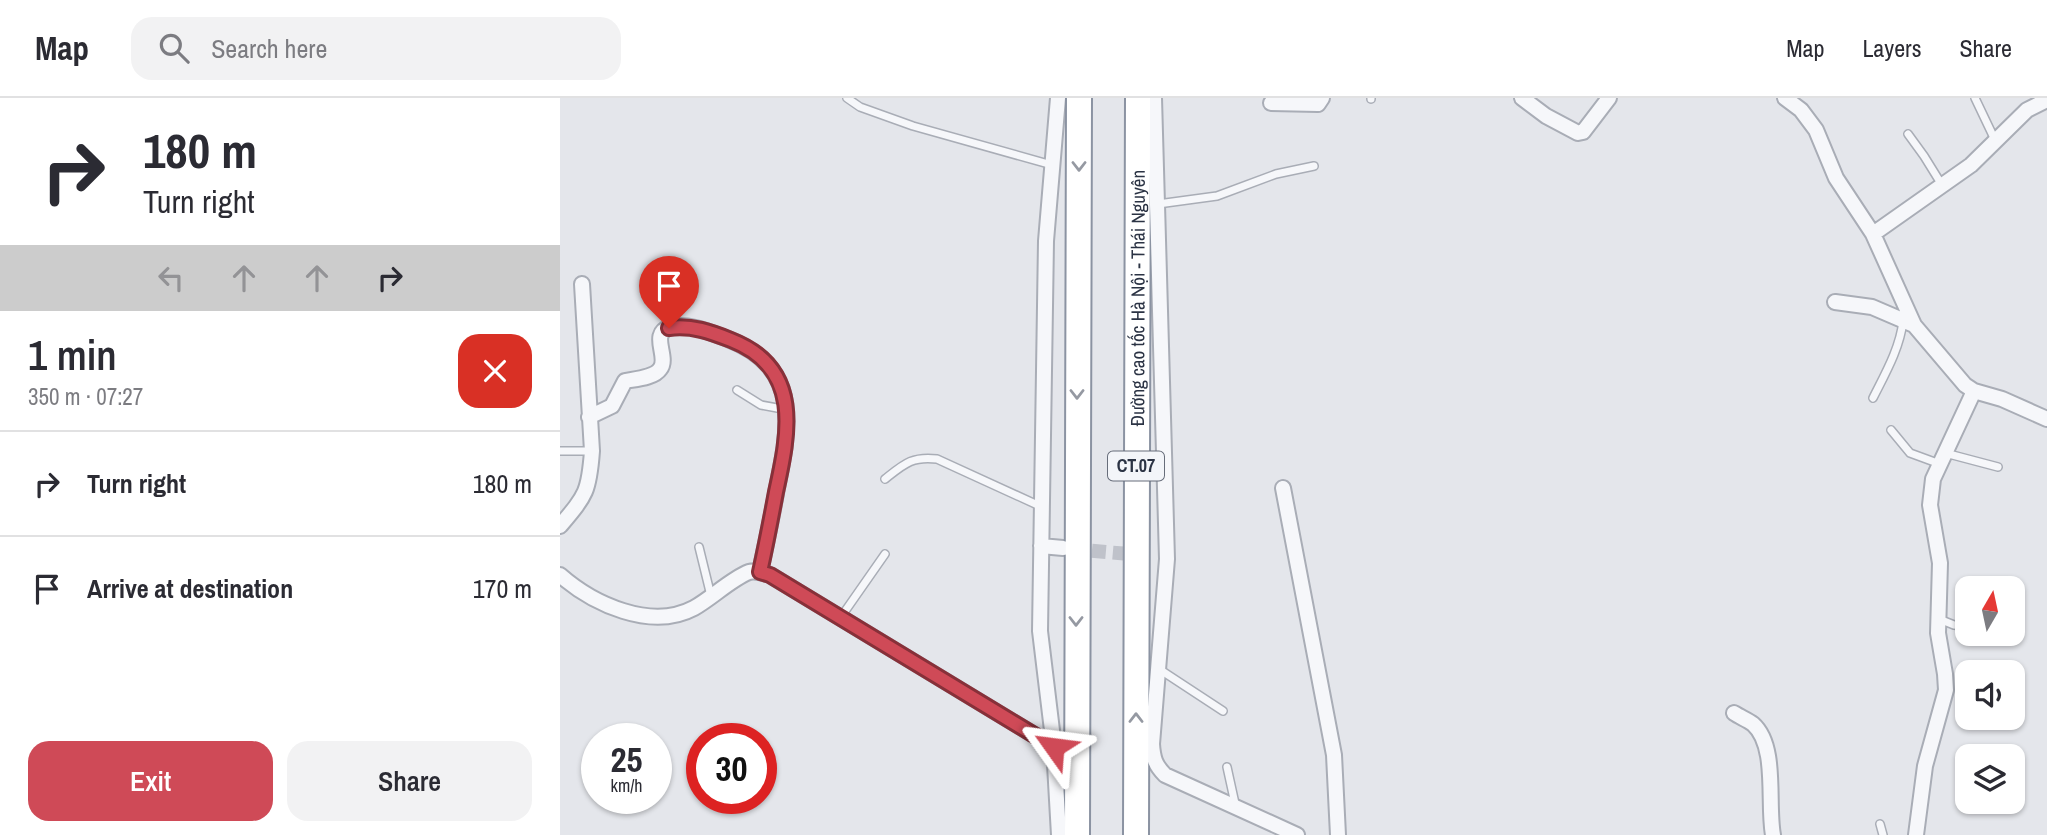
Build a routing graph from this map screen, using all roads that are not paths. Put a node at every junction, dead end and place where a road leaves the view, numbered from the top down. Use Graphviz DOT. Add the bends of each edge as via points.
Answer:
graph roads {
  1 [pos="847,98"];
  2 [pos="1058,98"];
  3 [pos="1079,98"];
  4 [pos="1139,98"];
  5 [pos="1154,98"];
  6 [pos="1322,98"];
  7 [pos="1522,98"];
  8 [pos="1609,98"];
  9 [pos="1785,98"];
  10 [pos="1975,98"];
  11 [pos="2047,100"];
  12 [pos="1271,103"];
  13 [pos="1908,134"];
  14 [pos="1995,140"];
  15 [pos="1054,166"];
  16 [pos="1314,166"];
  17 [pos="1942,185"];
  18 [pos="1157,204"];
  19 [pos="1872,234"];
  20 [pos="582,284"];
  21 [pos="1835,302"];
  22 [pos="1909,323"];
  23 [pos="737,390"];
  24 [pos="1974,391"];
  25 [pos="1873,398"];
  26 [pos="788,410"];
  27 [pos="589,417"];
  28 [pos="2047,419"];
  29 [pos="1891,430"];
  30 [pos="560,451"];
  31 [pos="592,452"];
  32 [pos="1943,459"];
  33 [pos="1998,467"];
  34 [pos="885,479"];
  35 [pos="1283,488"];
  36 [pos="1042,507"];
  37 [pos="560,526"];
  38 [pos="1041,546"];
  39 [pos="699,547"];
  40 [pos="1063,548"];
  41 [pos="885,554"];
  42 [pos="1152,556"];
  43 [pos="1167,559"];
  44 [pos="760,572"];
  45 [pos="560,575"];
  46 [pos="711,597"];
  47 [pos="840,618"];
  48 [pos="1938,619"];
  49 [pos="1955,625"];
  50 [pos="1159,669"];
  51 [pos="1223,711"];
  52 [pos="1734,713"];
  53 [pos="1054,747"];
  54 [pos="1227,767"];
  55 [pos="1237,809"];
  56 [pos="1880,824"];
  57 [pos="1059,835"];
  58 [pos="1077,835"];
  59 [pos="1136,835"];
  60 [pos="1297,835"];
  61 [pos="1338,835"];
  62 [pos="1773,835"];
  63 [pos="1883,835"];
  64 [pos="1916,835"];
  1 -- 15 [label="lane" via="913,126"];
  2 -- 15 [label="street"];
  3 -- 58 [label="highway, one-way"];
  59 -- 4 [label="highway, Đường cao tốc Hà Nội - Thái Nguyên / CT.07, one-way"];
  5 -- 18 [label="street"];
  6 -- 12 [label="street" via="1318,104"];
  7 -- 8 [label="street" via="1546,116 1583,132"];
  9 -- 19 [label="street" via="1810,120 1836,178"];
  10 -- 14 [label="lane"];
  11 -- 14 [label="street" via="2027,110"];
  13 -- 17 [label="lane"];
  14 -- 17 [label="street" via="1971,166"];
  15 -- 36 [label="street" via="1046,241"];
  16 -- 18 [label="lane" via="1276,174 1217,196"];
  17 -- 19 [label="street"];
  18 -- 43 [label="street"];
  19 -- 22 [label="street"];
  20 -- 27 [label="street"];
  21 -- 22 [label="street" via="1872,307"];
  22 -- 24 [label="street"];
  22 -- 25 [label="lane"];
  23 -- 26 [label="lane" via="761,405"];
  24 -- 28 [label="street"];
  24 -- 32 [label="street"];
  26 -- 27 [label="street" via="766,362 743,345 680,327 662,333 660,369 625,381 608,410"];
  26 -- 44 [label="street"];
  27 -- 31 [label="street"];
  29 -- 32 [label="lane" via="1910,453"];
  30 -- 31 [label="lane"];
  31 -- 37 [label="street" via="584,497"];
  32 -- 33 [label="lane"];
  32 -- 48 [label="street" via="1930,492 1940,563"];
  34 -- 36 [label="lane" via="920,457 937,459"];
  35 -- 61 [label="street" via="1334,755"];
  36 -- 38 [label="street"];
  38 -- 40 [label="street"];
  38 -- 53 [label="street" via="1040,631"];
  39 -- 46 [label="lane"];
  41 -- 47 [label="lane"];
  42 -- 43 [label="street"];
  43 -- 50 [label="street"];
  44 -- 46 [label="street" via="749,572"];
  44 -- 47 [label="street"];
  45 -- 46 [label="street" via="576,589 633,614 660,617 682,613"];
  47 -- 53 [label="street"];
  48 -- 49 [label="lane"];
  48 -- 64 [label="street" via="1946,690 1924,766"];
  50 -- 51 [label="lane"];
  50 -- 55 [label="street" via="1152,744 1156,766 1185,787"];
  52 -- 62 [label="street" via="1763,736"];
  53 -- 57 [label="street"];
  54 -- 55 [label="lane"];
  55 -- 60 [label="street"];
  56 -- 63 [label="lane"];
}
